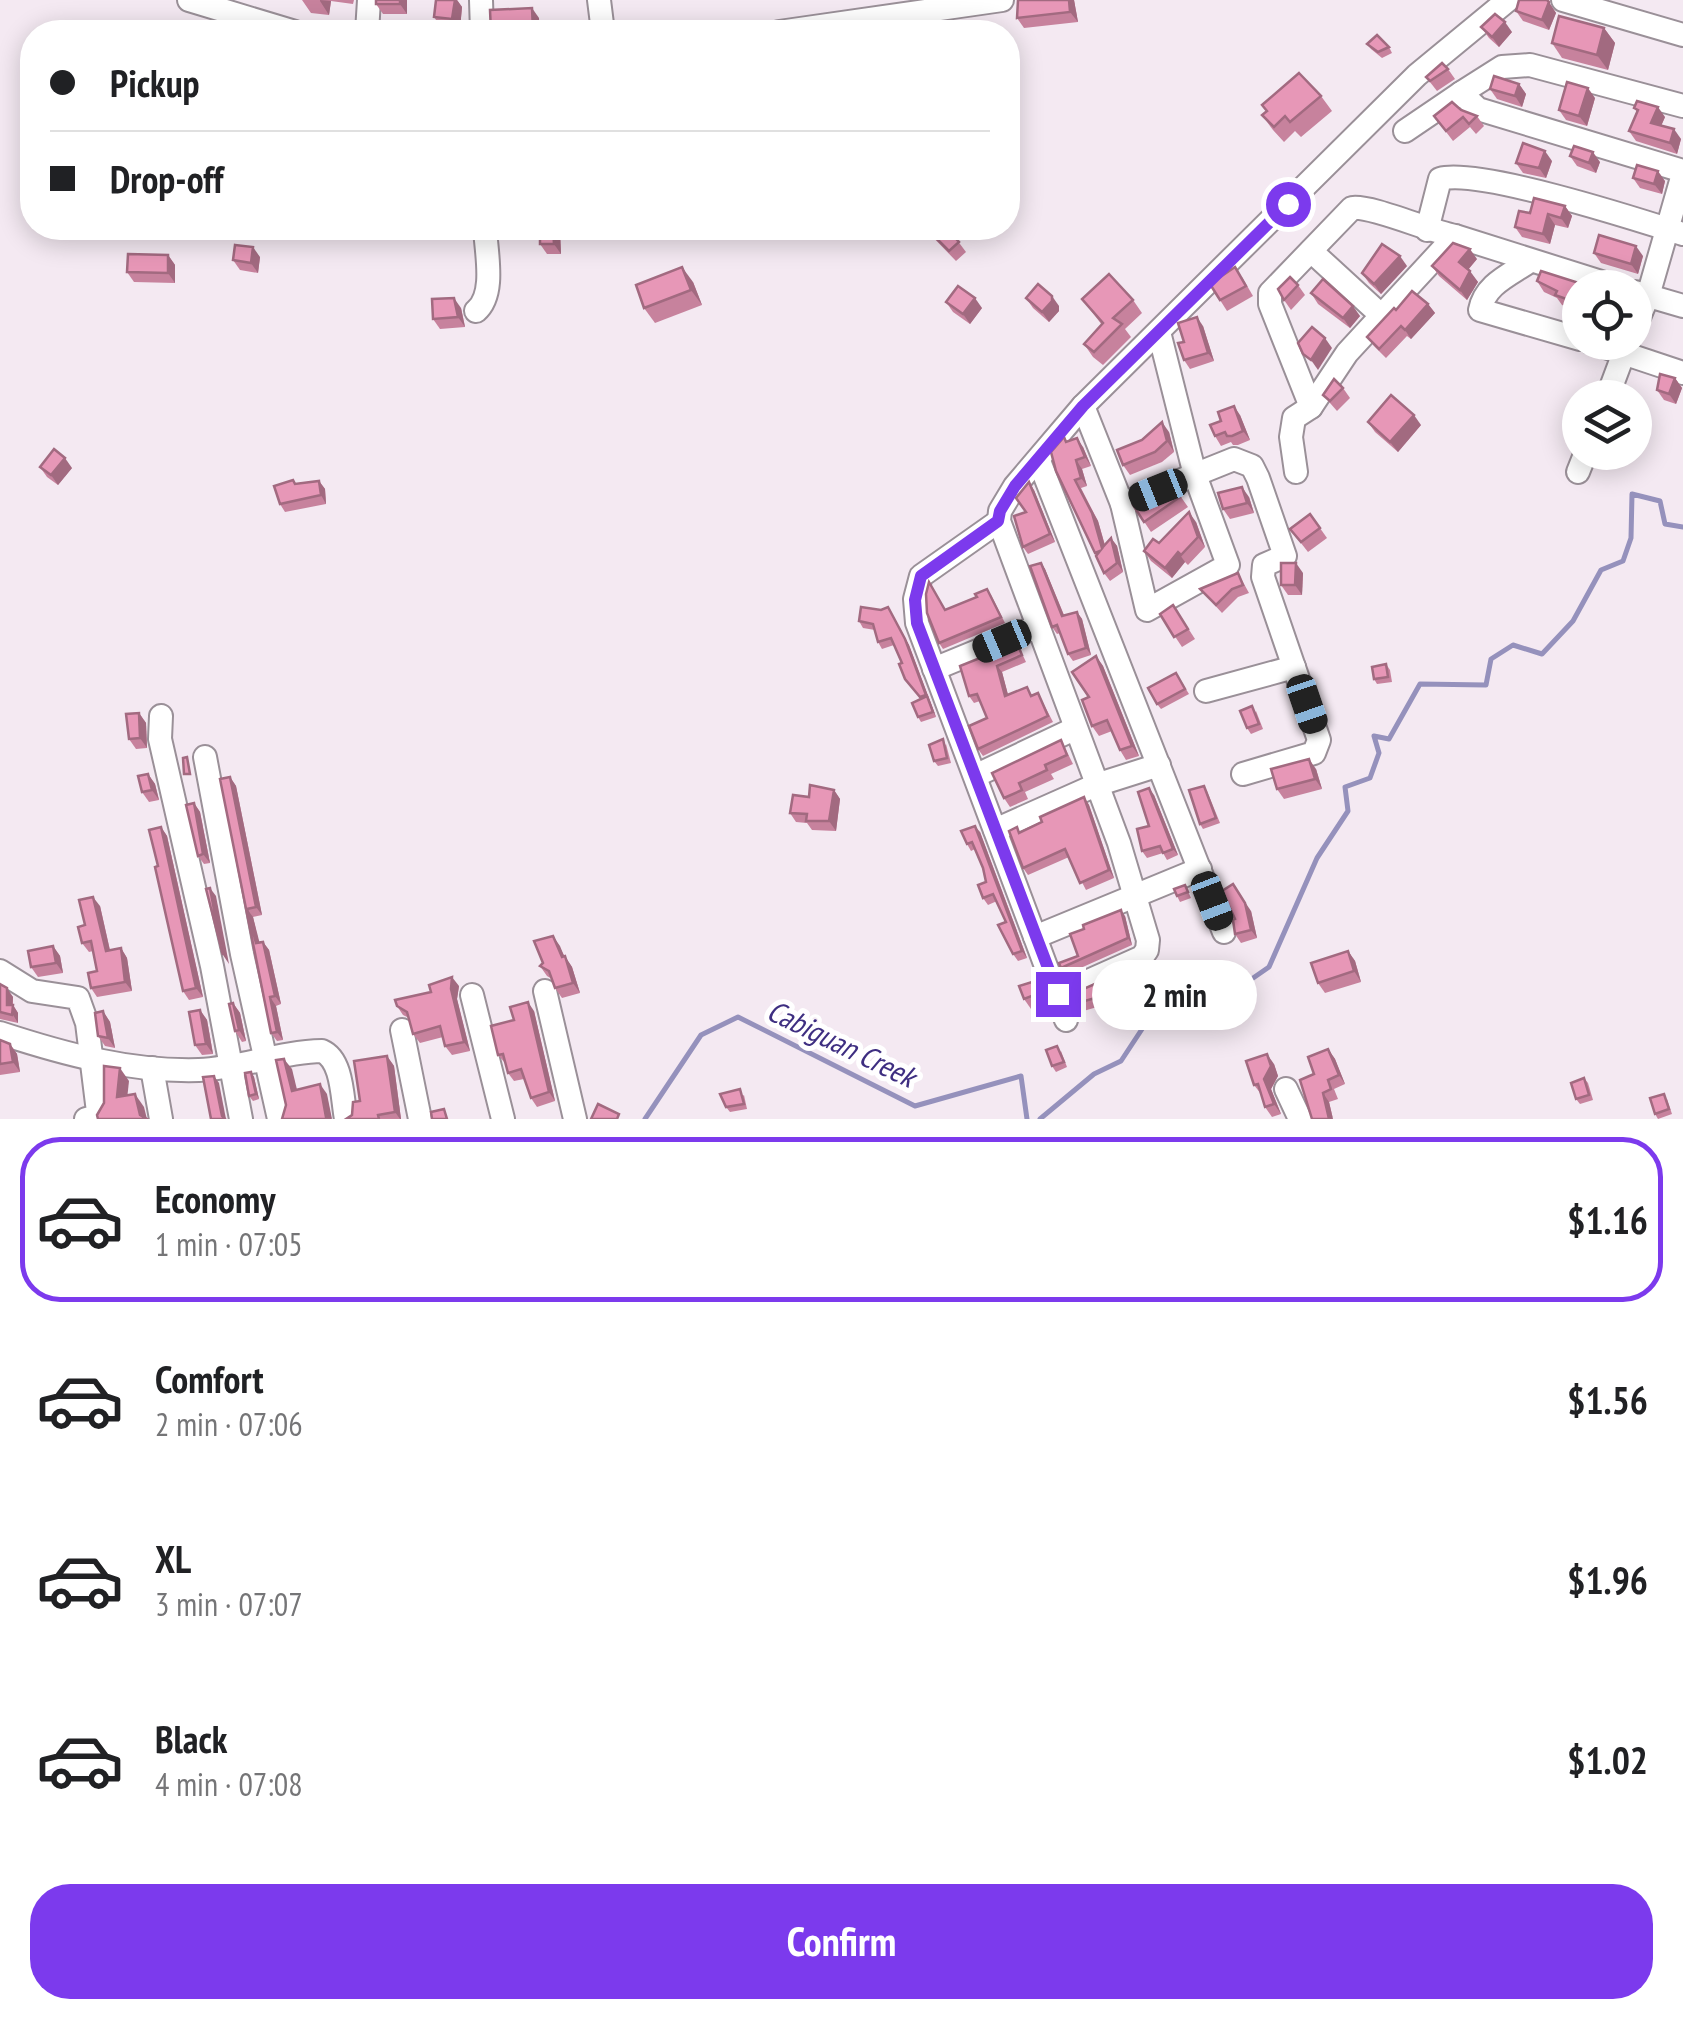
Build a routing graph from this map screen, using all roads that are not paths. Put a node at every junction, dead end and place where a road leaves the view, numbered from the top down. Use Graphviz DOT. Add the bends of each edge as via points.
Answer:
graph roads {
  1 [pos="189,0"];
  2 [pos="1002,0"];
  3 [pos="1508,0"];
  4 [pos="1563,0"];
  5 [pos="877,10"];
  6 [pos="255,20"];
  7 [pos="837,20"];
  8 [pos="1683,35"];
  9 [pos="1460,93"];
  10 [pos="1683,106"];
  11 [pos="1405,132"];
  12 [pos="1683,172"];
  13 [pos="1427,230"];
  14 [pos="1675,232"];
  15 [pos="1455,236"];
  16 [pos="485,240"];
  17 [pos="1311,250"];
  18 [pos="1530,262"];
  19 [pos="1562,271"];
  20 [pos="1652,275"];
  21 [pos="1652,297"];
  22 [pos="1683,306"];
  23 [pos="476,310"];
  24 [pos="1382,316"];
  25 [pos="1159,332"];
  26 [pos="1562,335"];
  27 [pos="1652,360"];
  28 [pos="1683,374"];
  29 [pos="1083,406"];
  30 [pos="1311,407"];
  31 [pos="1038,461"];
  32 [pos="1296,472"];
  33 [pos="1195,475"];
  34 [pos="1122,504"];
  35 [pos="998,521"];
  36 [pos="1036,627"];
  37 [pos="1294,667"];
  38 [pos="934,669"];
  39 [pos="1206,691"];
  40 [pos="161,716"];
  41 [pos="1074,729"];
  42 [pos="205,758"];
  43 [pos="1159,765"];
  44 [pos="1243,774"];
  45 [pos="977,776"];
  46 [pos="1096,785"];
  47 [pos="995,830"];
  48 [pos="1200,869"];
  49 [pos="1134,895"];
  50 [pos="1224,932"];
  51 [pos="1035,936"];
  52 [pos="0,971"];
  53 [pos="545,991"];
  54 [pos="1058,994"];
  55 [pos="472,995"];
  56 [pos="1066,1020"];
  57 [pos="402,1030"];
  58 [pos="0,1032"];
  59 [pos="265,1058"];
  60 [pos="93,1059"];
  61 [pos="229,1066"];
  62 [pos="152,1068"];
  63 [pos="1286,1089"];
  64 [pos="86,1119"];
  65 [pos="160,1119"];
  66 [pos="241,1119"];
  67 [pos="279,1119"];
  68 [pos="346,1119"];
  69 [pos="420,1119"];
  70 [pos="504,1119"];
  71 [pos="575,1119"];
  72 [pos="1300,1119"];
  1 -- 6 [label="street"];
  2 -- 5 [label="street"];
  3 -- 25 [label="street" via="1417,75"];
  4 -- 8 [label="street"];
  5 -- 7 [label="street"];
  9 -- 10 [label="street" via="1502,68 1530,65"];
  9 -- 11 [label="street"];
  9 -- 12 [label="street" via="1478,108"];
  12 -- 14 [label="street"];
  13 -- 14 [label="street" via="1440,179 1453,176 1489,179"];
  13 -- 15 [label="street"];
  13 -- 17 [label="street" via="1356,206"];
  14 -- 20 [label="street"];
  15 -- 18 [label="street"];
  15 -- 24 [label="street"];
  16 -- 23 [label="street" via="487,292"];
  17 -- 24 [label="street"];
  17 -- 30 [label="street" via="1269,298"];
  18 -- 19 [label="street"];
  18 -- 26 [label="street" via="1493,286 1480,310"];
  21 -- 22 [label="street"];
  24 -- 30 [label="street"];
  25 -- 29 [label="street"];
  25 -- 33 [label="street"];
  27 -- 28 [label="street"];
  29 -- 31 [label="street"];
  29 -- 34 [label="street"];
  30 -- 32 [label="street" via="1291,427"];
  31 -- 35 [label="street"];
  31 -- 43 [label="street"];
  33 -- 34 [label="street"];
  33 -- 34 [label="street" via="1228,565 1148,610"];
  33 -- 37 [label="street" via="1234,459 1252,466 1285,556 1264,565 1263,577"];
  35 -- 36 [label="street"];
  35 -- 38 [label="street" via="921,576 917,623"];
  36 -- 38 [label="street"];
  36 -- 41 [label="street"];
  37 -- 39 [label="street"];
  37 -- 44 [label="street" via="1319,740 1314,753"];
  38 -- 45 [label="street"];
  40 -- 61 [label="street" via="160,739"];
  41 -- 45 [label="street"];
  41 -- 46 [label="street"];
  42 -- 59 [label="street"];
  43 -- 46 [label="street"];
  43 -- 48 [label="street"];
  45 -- 47 [label="street"];
  46 -- 47 [label="street"];
  46 -- 49 [label="street"];
  47 -- 51 [label="street"];
  48 -- 49 [label="street"];
  48 -- 50 [label="street"];
  49 -- 51 [label="street"];
  49 -- 54 [label="street" via="1146,953"];
  51 -- 54 [label="street"];
  52 -- 60 [label="street" via="32,991 78,998"];
  53 -- 71 [label="street"];
  54 -- 56 [label="street"];
  55 -- 70 [label="street"];
  57 -- 69 [label="street"];
  58 -- 60 [label="street"];
  59 -- 61 [label="street"];
  59 -- 67 [label="street"];
  59 -- 68 [label="street" via="330,1054"];
  60 -- 62 [label="street"];
  60 -- 64 [label="street" via="98,1116"];
  61 -- 62 [label="street"];
  61 -- 66 [label="street"];
  62 -- 65 [label="street"];
  63 -- 72 [label="street"];
}
